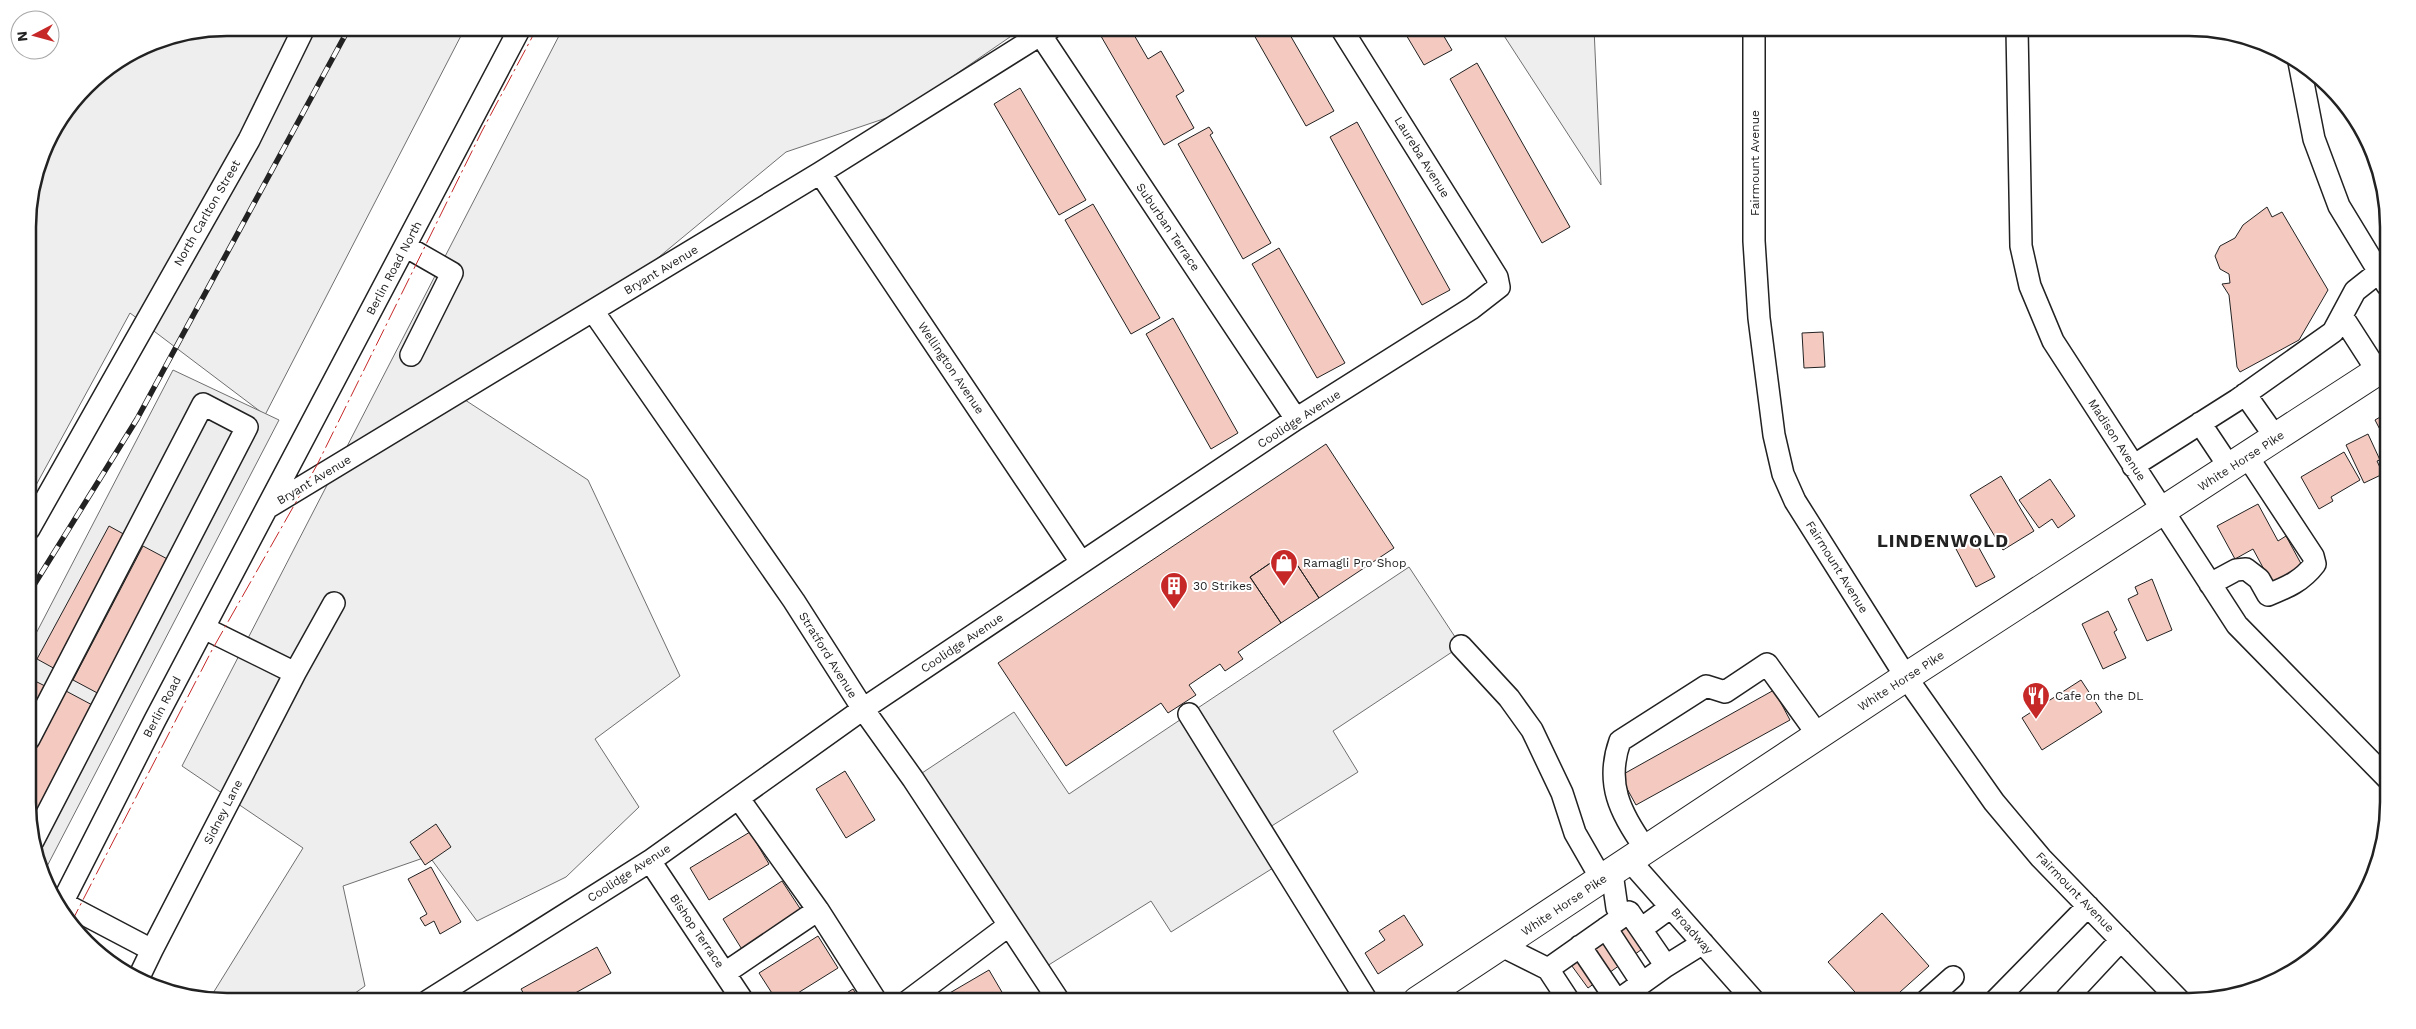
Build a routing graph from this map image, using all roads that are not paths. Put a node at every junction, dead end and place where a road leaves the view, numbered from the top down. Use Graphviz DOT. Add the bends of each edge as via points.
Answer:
graph roads {
  1 [pos="300,36"];
  2 [pos="516,36"];
  3 [pos="1037,36"];
  4 [pos="1048,36"];
  5 [pos="1346,36"];
  6 [pos="1754,36"];
  7 [pos="2017,36"];
  8 [pos="2301,73"];
  9 [pos="820,173"];
  10 [pos="405,246"];
  11 [pos="2380,273"];
  12 [pos="2380,279"];
  13 [pos="1498,288"];
  14 [pos="592,311"];
  15 [pos="2342,316"];
  16 [pos="411,355"];
  17 [pos="2380,365"];
  18 [pos="2380,369"];
  19 [pos="2245,394"];
  20 [pos="1296,419"];
  21 [pos="2200,423"];
  22 [pos="2276,438"];
  23 [pos="2238,462"];
  24 [pos="2133,466"];
  25 [pos="267,508"];
  26 [pos="2164,512"];
  27 [pos="36,517"];
  28 [pos="1082,562"];
  29 [pos="2210,584"];
  30 [pos="334,603"];
  31 [pos="204,628"];
  32 [pos="1461,646"];
  33 [pos="295,673"];
  34 [pos="1906,677"];
  35 [pos="863,709"];
  36 [pos="1189,714"];
  37 [pos="36,726"];
  38 [pos="1818,735"];
  39 [pos="2380,771"];
  40 [pos="739,799"];
  41 [pos="39,830"];
  42 [pos="650,861"];
  43 [pos="1622,865"];
  44 [pos="62,897"];
  45 [pos="2088,906"];
  46 [pos="68,907"];
  47 [pos="1672,907"];
  48 [pos="818,910"];
  49 [pos="1614,922"];
  50 [pos="1008,926"];
  51 [pos="1641,929"];
  52 [pos="2121,940"];
  53 [pos="1703,943"];
  54 [pos="1502,946"];
  55 [pos="1580,946"];
  56 [pos="152,950"];
  57 [pos="1666,966"];
  58 [pos="1548,969"];
  59 [pos="141,972"];
  60 [pos="725,973"];
  61 [pos="1953,977"];
  62 [pos="1642,983"];
  63 [pos="442,993"];
  64 [pos="739,993"];
  65 [pos="871,993"];
  66 [pos="919,993"];
  67 [pos="1054,993"];
  68 [pos="1362,993"];
  69 [pos="1429,993"];
  70 [pos="1564,993"];
  71 [pos="1612,993"];
  72 [pos="1628,993"];
  73 [pos="1747,993"];
  74 [pos="1935,993"];
  75 [pos="2003,993"];
  76 [pos="2072,993"];
  77 [pos="2172,993"];
  1 -- 27 [label="street, North Carlton Street" via="249,140"];
  2 -- 10 [label="street, Berlin Road North"];
  3 -- 9 [label="street, Bryant Avenue"];
  4 -- 20 [label="street, Suburban Terrace"];
  5 -- 13 [label="street, Laureba Avenue" via="1497,277"];
  6 -- 34 [label="street, Fairmount Avenue" via="1754,241 1759,318 1774,436 1783,474 1795,500"];
  7 -- 24 [label="street, Madison Avenue" via="2021,246 2030,286 2053,342"];
  8 -- 11 [label="street" via="2314,139 2339,206"];
  9 -- 14 [label="street, Bryant Avenue"];
  9 -- 28 [label="street, Wellington Avenue"];
  10 -- 16 [label="street" via="452,273"];
  10 -- 25 [label="street, Berlin Road North"];
  12 -- 15 [label="street" via="2355,291"];
  13 -- 20 [label="street, Coolidge Avenue" via="1472,308"];
  14 -- 25 [label="street, Bryant Avenue"];
  14 -- 35 [label="street, Stratford Avenue" via="794,601"];
  15 -- 17 [label="street"];
  15 -- 19 [label="street" via="2333,332"];
  18 -- 22 [label="highway, White Horse Pike"];
  19 -- 21 [label="street"];
  19 -- 22 [label="street"];
  20 -- 28 [label="street, Coolidge Avenue"];
  21 -- 23 [label="street"];
  21 -- 24 [label="street"];
  22 -- 23 [label="highway, White Horse Pike"];
  23 -- 26 [label="highway, White Horse Pike"];
  23 -- 29 [label="street" via="2313,556 2315,564 2293,586 2268,595 2259,579 2246,569 2236,570"];
  24 -- 26 [label="street, Madison Avenue"];
  25 -- 31 [label="street, Berlin Road"];
  26 -- 29 [label="street, Madison Avenue"];
  26 -- 34 [label="highway, White Horse Pike"];
  28 -- 35 [label="street, Coolidge Avenue"];
  29 -- 39 [label="street, Madison Avenue" via="2237,625"];
  30 -- 33 [label="street, Sidney Lane"];
  31 -- 33 [label="street"];
  31 -- 44 [label="street, Berlin Road"];
  32 -- 43 [label="street" via="1509,698 1532,730 1562,794 1575,834"];
  33 -- 56 [label="street, Sidney Lane"];
  34 -- 38 [label="highway, White Horse Pike"];
  34 -- 45 [label="street, Fairmount Avenue" via="1994,802 2041,858"];
  35 -- 40 [label="street, Coolidge Avenue"];
  35 -- 50 [label="street, Stratford Avenue" via="913,779"];
  36 -- 68 [label="street"];
  37 -- 41 [label="street" via="203,404 247,427"];
  38 -- 43 [label="highway, White Horse Pike"];
  38 -- 43 [label="street" via="1767,664 1725,692 1706,686 1620,741 1612,772 1614,786 1636,836"];
  40 -- 42 [label="street, Coolidge Avenue"];
  40 -- 48 [label="street"];
  42 -- 60 [label="street, Bishop Terrace"];
  42 -- 63 [label="street, Coolidge Avenue"];
  43 -- 47 [label="street, Broadway"];
  43 -- 49 [label="street"];
  43 -- 54 [label="highway, White Horse Pike"];
  45 -- 52 [label="street, Fairmount Avenue"];
  45 -- 75 [label="street"];
  46 -- 56 [label="street"];
  47 -- 51 [label="street"];
  47 -- 53 [label="street, Broadway"];
  48 -- 60 [label="street"];
  48 -- 65 [label="street"];
  49 -- 51 [label="street" via="1629,912"];
  49 -- 55 [label="street"];
  49 -- 62 [label="street"];
  50 -- 66 [label="street"];
  50 -- 67 [label="street, Stratford Avenue"];
  51 -- 57 [label="street"];
  52 -- 76 [label="street"];
  52 -- 77 [label="street, Fairmount Avenue"];
  53 -- 57 [label="street"];
  53 -- 73 [label="street, Broadway"];
  54 -- 58 [label="street"];
  54 -- 69 [label="highway, White Horse Pike"];
  55 -- 58 [label="street"];
  55 -- 71 [label="street"];
  56 -- 59 [label="street, Sidney Lane"];
  57 -- 62 [label="street"];
  58 -- 70 [label="street"];
  60 -- 64 [label="street, Bishop Terrace"];
  61 -- 74 [label="street"];
  62 -- 72 [label="street"];
}
